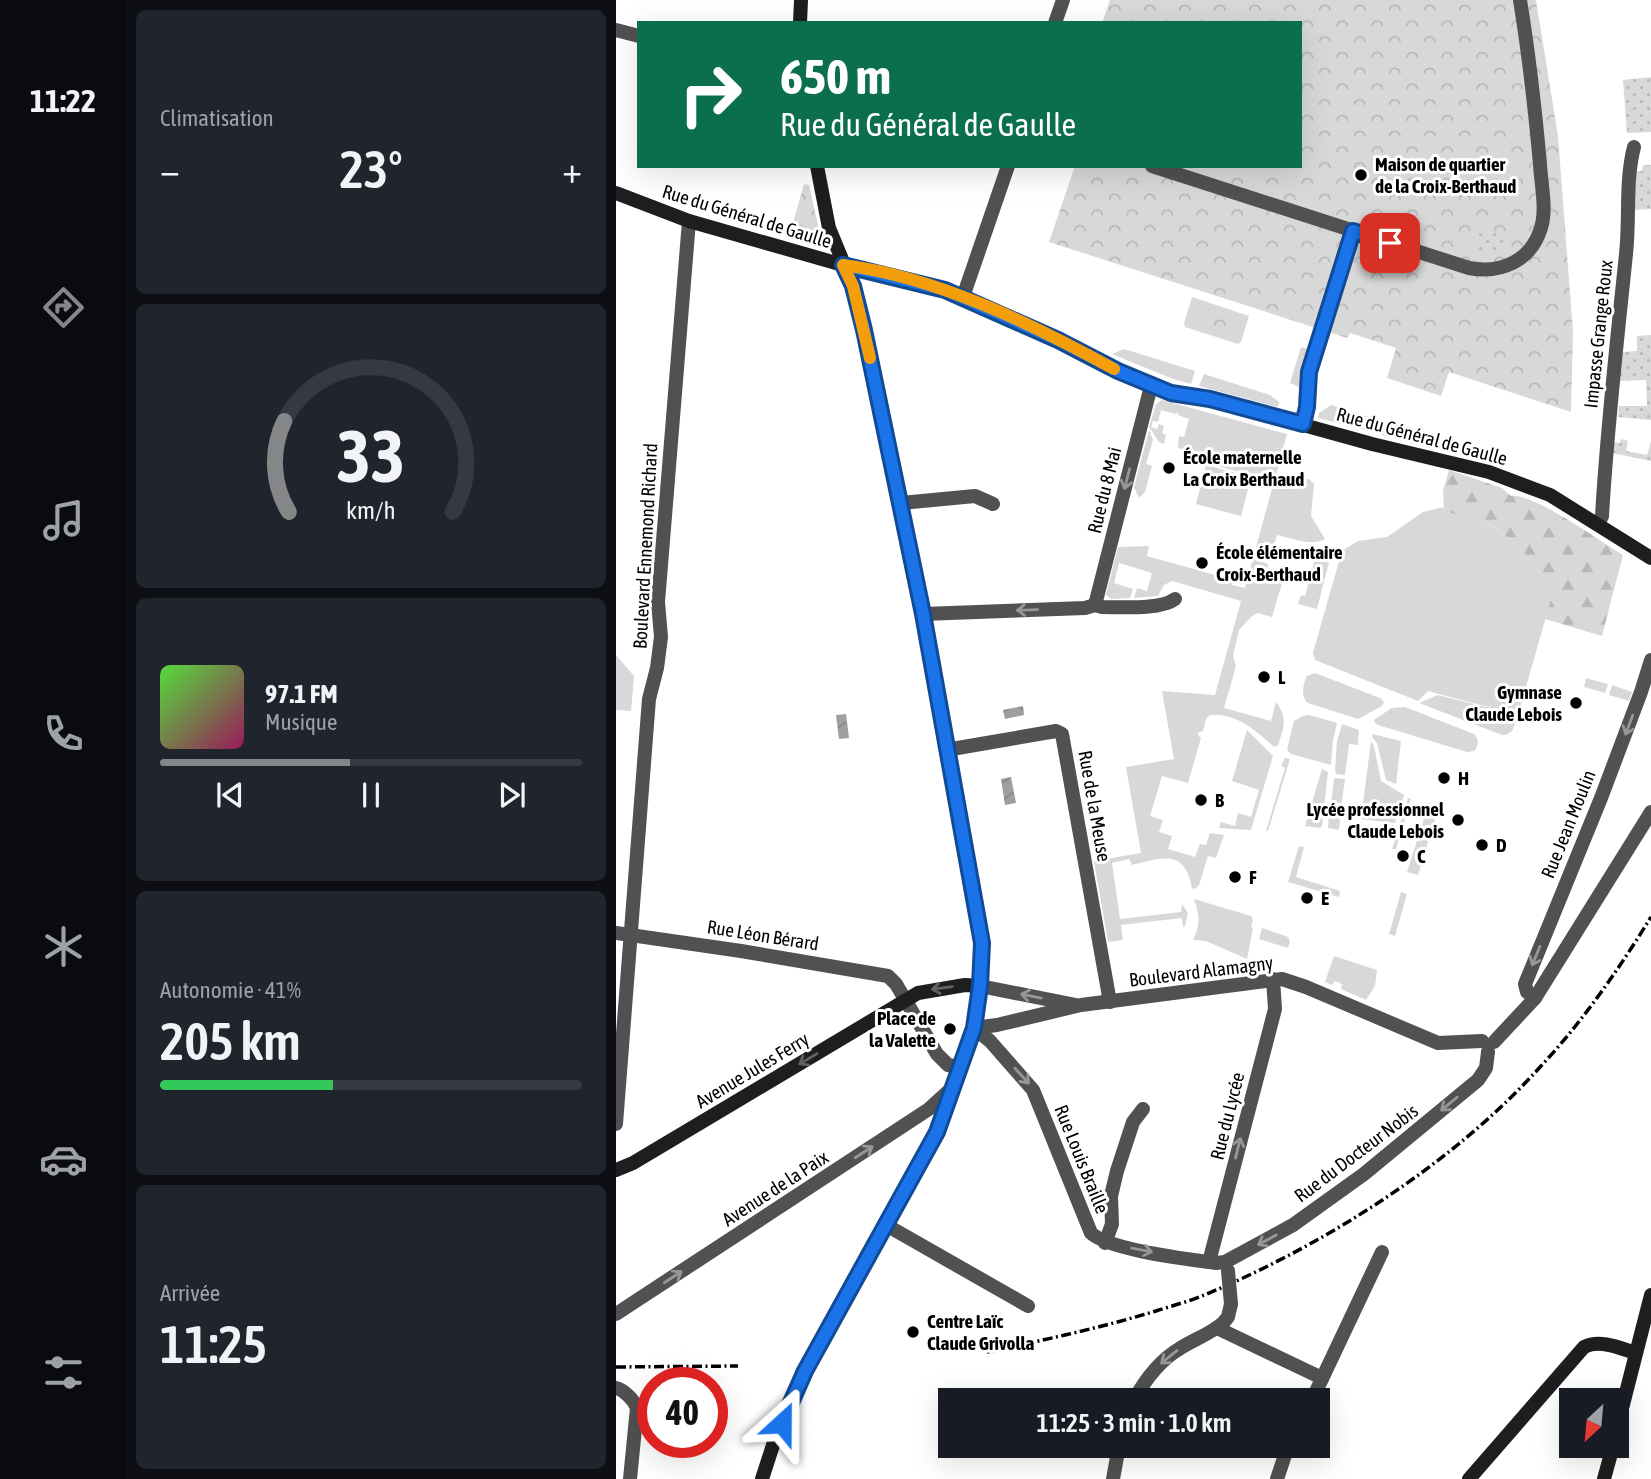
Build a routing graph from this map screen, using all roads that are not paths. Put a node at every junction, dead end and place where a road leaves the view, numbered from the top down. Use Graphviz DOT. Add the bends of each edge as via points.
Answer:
graph roads {
  1 [pos="802,0"];
  2 [pos="1063,0"];
  3 [pos="1520,0"];
  4 [pos="800,21"];
  5 [pos="1056,21"];
  6 [pos="616,30"];
  7 [pos="637,35"];
  8 [pos="1634,147"];
  9 [pos="817,168"];
  10 [pos="1007,168"];
  11 [pos="1158,168"];
  12 [pos="616,193"];
  13 [pos="689,221"];
  14 [pos="1353,231"];
  15 [pos="843,265"];
  16 [pos="963,297"];
  17 [pos="1151,386"];
  18 [pos="1303,424"];
  19 [pos="901,503"];
  20 [pos="993,504"];
  21 [pos="1598,524"];
  22 [pos="1651,558"];
  23 [pos="1175,599"];
  24 [pos="1095,605"];
  25 [pos="923,614"];
  26 [pos="1651,660"];
  27 [pos="946,750"];
  28 [pos="1651,812"];
  29 [pos="623,934"];
  30 [pos="1273,979"];
  31 [pos="980,986"];
  32 [pos="1535,998"];
  33 [pos="905,1001"];
  34 [pos="1110,1002"];
  35 [pos="1081,1005"];
  36 [pos="974,1028"];
  37 [pos="1487,1044"];
  38 [pos="960,1067"];
  39 [pos="951,1090"];
  40 [pos="1143,1109"];
  41 [pos="616,1124"];
  42 [pos="616,1170"];
  43 [pos="886,1226"];
  44 [pos="1105,1243"];
  45 [pos="1382,1252"];
  46 [pos="1209,1262"];
  47 [pos="1226,1267"];
  48 [pos="1651,1295"];
  49 [pos="1028,1306"];
  50 [pos="616,1314"];
  51 [pos="1217,1328"];
  52 [pos="1636,1353"];
  53 [pos="1322,1378"];
  54 [pos="616,1388"];
  55 [pos="1141,1388"];
  56 [pos="1317,1388"];
  57 [pos="1627,1388"];
  58 [pos="1117,1458"];
  59 [pos="1284,1458"];
  60 [pos="1609,1458"];
  61 [pos="630,1479"];
  62 [pos="762,1479"];
  63 [pos="1113,1479"];
  64 [pos="1277,1479"];
  65 [pos="1469,1479"];
  66 [pos="1604,1479"];
  1 -- 4 [label="main road"];
  2 -- 5 [label="street"];
  3 -- 14 [label="street" via="1543,206 1534,244 1513,264 1484,271"];
  6 -- 7 [label="street"];
  8 -- 21 [label="street, Impasse Grange Roux"];
  9 -- 15 [label="main road" via="829,228"];
  10 -- 16 [label="street"];
  11 -- 14 [label="street"];
  12 -- 13 [label="main road, Rue du Général de Gaulle"];
  13 -- 15 [label="main road, Rue du Général de Gaulle"];
  13 -- 29 [label="street, Boulevard Ennemond Richard" via="659,594 661,627"];
  14 -- 18 [label="street" via="1309,372"];
  15 -- 16 [label="main road, Rue du Général de Gaulle"];
  15 -- 19 [label="main road" via="864,330"];
  16 -- 17 [label="main road, Rue du Général de Gaulle"];
  17 -- 18 [label="main road, Rue du Général de Gaulle"];
  17 -- 24 [label="street, Rue du 8 Mai, one-way"];
  18 -- 21 [label="main road, Rue du Général de Gaulle" via="1489,472 1550,495"];
  19 -- 20 [label="street" via="975,496"];
  19 -- 25 [label="main road"];
  21 -- 22 [label="main road, Rue du Général de Gaulle"];
  23 -- 24 [label="street" via="1158,605"];
  24 -- 25 [label="street, one-way"];
  25 -- 27 [label="main road"];
  26 -- 32 [label="street, Rue Jean Moulin, one-way" via="1525,984"];
  27 -- 31 [label="main road" via="982,943"];
  27 -- 34 [label="street, Rue de la Meuse" via="1056,731 1062,734"];
  28 -- 32 [label="street"];
  29 -- 33 [label="street, Rue Léon Bérard" via="888,976"];
  29 -- 41 [label="street, Boulevard Ennemond Richard"];
  30 -- 34 [label="street, Boulevard Alamagny"];
  30 -- 37 [label="street, Boulevard Alamagny" via="1292,981 1438,1043"];
  46 -- 30 [label="street, Rue du Lycée, one-way" via="1275,1009"];
  31 -- 33 [label="main road, Avenue Jules Ferry, one-way" via="936,988"];
  35 -- 31 [label="street, one-way"];
  31 -- 36 [label="main road"];
  32 -- 37 [label="street"];
  33 -- 38 [label="street" via="937,1054 948,1065"];
  33 -- 42 [label="main road, Avenue Jules Ferry, one-way"];
  34 -- 35 [label="street, Boulevard Alamagny"];
  35 -- 36 [label="street, Boulevard Alamagny"];
  36 -- 38 [label="main road"];
  36 -- 44 [label="street, Rue Louis Braille, one-way" via="1033,1090 1087,1225"];
  37 -- 47 [label="street, Rue du Docteur Nobis, one-way" via="1486,1068 1478,1080 1392,1153"];
  38 -- 39 [label="main road"];
  39 -- 43 [label="main road" via="937,1132"];
  50 -- 39 [label="street, Avenue de la Paix, one-way" via="929,1109"];
  40 -- 44 [label="street" via="1133,1122 1117,1171 1111,1196 1112,1224"];
  43 -- 49 [label="street"];
  43 -- 62 [label="main road" via="805,1371"];
  44 -- 46 [label="street, one-way"];
  45 -- 53 [label="street"];
  46 -- 47 [label="street"];
  47 -- 51 [label="street, bridge" via="1231,1304 1228,1317"];
  48 -- 52 [label="main road"];
  51 -- 53 [label="street"];
  51 -- 55 [label="street, one-way" via="1176,1351"];
  52 -- 57 [label="main road"];
  52 -- 65 [label="main road" via="1600,1344 1584,1348"];
  53 -- 56 [label="street"];
  54 -- 61 [label="street" via="636,1408"];
  58 -- 63 [label="street"];
  59 -- 64 [label="street"];
  60 -- 66 [label="main road"];
}
